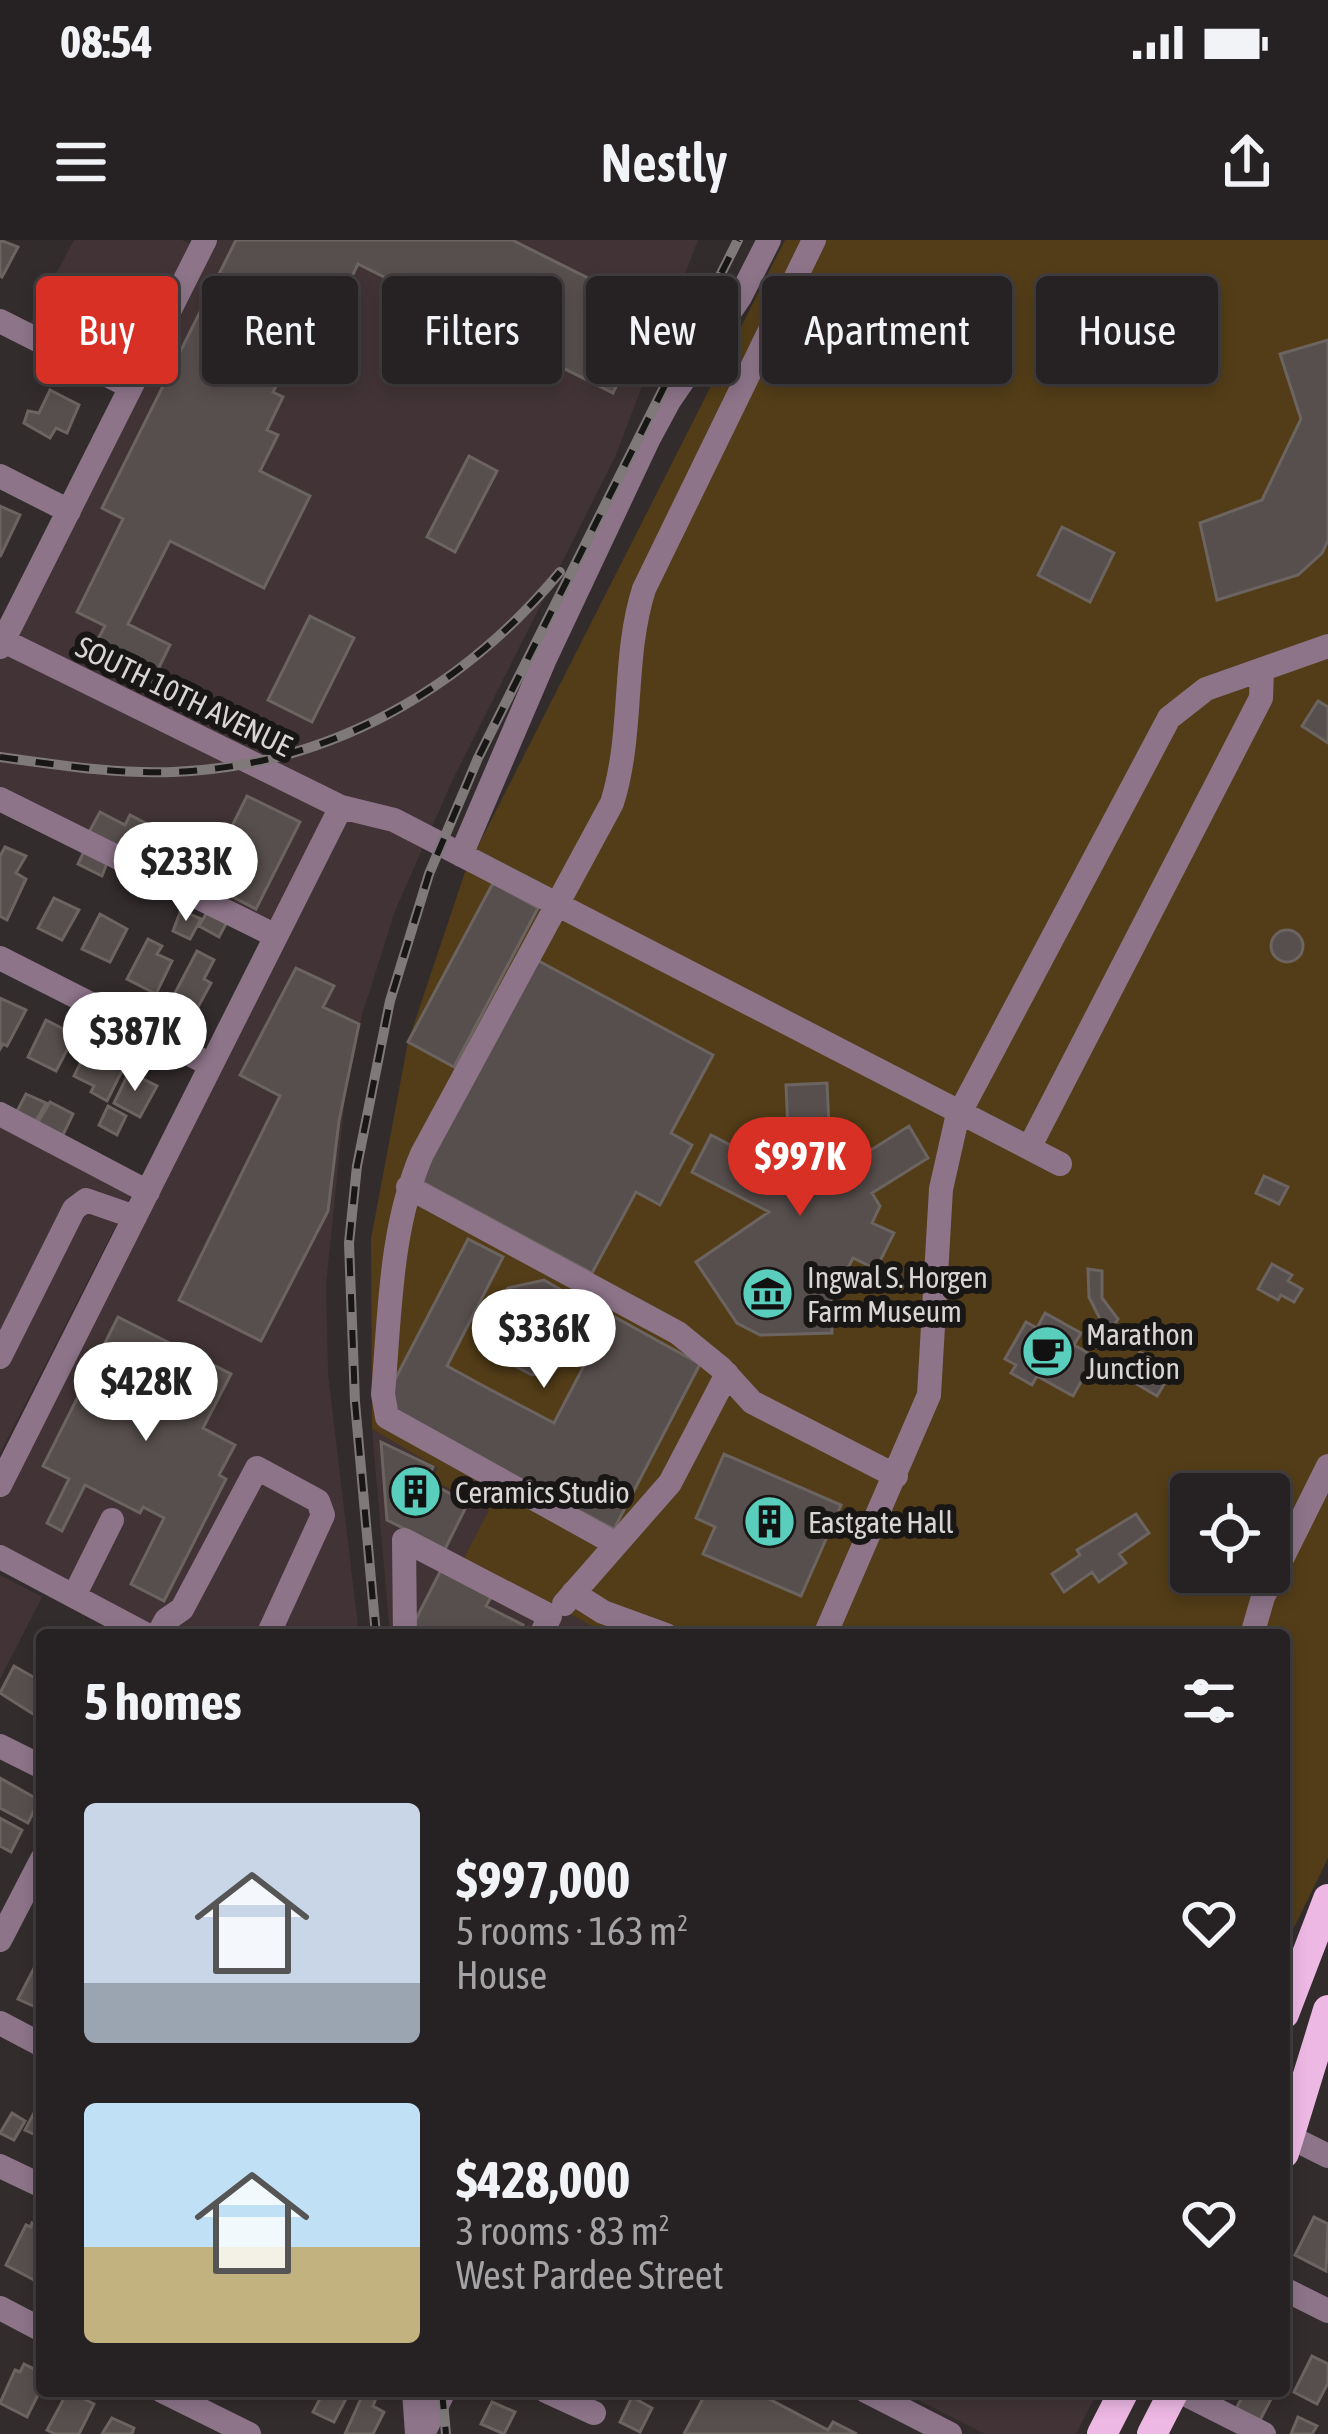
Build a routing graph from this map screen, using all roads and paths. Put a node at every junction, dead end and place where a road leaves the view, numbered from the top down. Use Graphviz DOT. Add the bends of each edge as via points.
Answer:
graph roads {
  1 [pos="770,240"];
  2 [pos="814,240"];
  3 [pos="196,243"];
  4 [pos="0,321"];
  5 [pos="131,387"];
  6 [pos="0,476"];
  7 [pos="69,511"];
  8 [pos="1,642"];
  9 [pos="1328,646"];
  10 [pos="1262,670"];
  11 [pos="0,799"];
  12 [pos="341,807"];
  13 [pos="461,855"];
  14 [pos="556,904"];
  15 [pos="276,936"];
  16 [pos="0,958"];
  17 [pos="211,1065"];
  18 [pos="960,1113"];
  19 [pos="0,1114"];
  20 [pos="1029,1148"];
  21 [pos="1060,1164"];
  22 [pos="408,1187"];
  23 [pos="148,1192"];
  24 [pos="135,1217"];
  25 [pos="0,1357"];
  26 [pos="727,1375"];
  27 [pos="1328,1466"];
  28 [pos="896,1476"];
  29 [pos="0,1485"];
  30 [pos="112,1520"];
  31 [pos="616,1544"];
  32 [pos="0,1557"];
  33 [pos="74,1596"];
  34 [pos="136,1629"];
  35 [pos="161,1629"];
  36 [pos="271,1629"];
  37 [pos="405,1629"];
  38 [pos="544,1629"];
  39 [pos="650,1629"];
  40 [pos="829,1629"];
  41 [pos="1254,1629"];
  42 [pos="0,1746"];
  43 [pos="36,1764"];
  44 [pos="36,1870"];
  45 [pos="1328,1899"];
  46 [pos="0,1940"];
  47 [pos="1290,1995"];
  48 [pos="1290,2000"];
  49 [pos="1328,2007"];
  50 [pos="0,2023"];
  51 [pos="36,2042"];
  52 [pos="1290,2135"];
  53 [pos="1290,2146"];
  54 [pos="1328,2156"];
  55 [pos="0,2165"];
  56 [pos="36,2183"];
  57 [pos="1290,2292"];
  58 [pos="0,2308"];
  59 [pos="1328,2312"];
  60 [pos="36,2327"];
  61 [pos="174,2397"];
  62 [pos="415,2397"];
  63 [pos="442,2397"];
  64 [pos="560,2397"];
  65 [pos="878,2397"];
  66 [pos="1121,2397"];
  67 [pos="1174,2397"];
  68 [pos="1189,2397"];
  69 [pos="594,2413"];
  70 [pos="249,2434"];
  71 [pos="420,2434"];
  72 [pos="950,2434"];
  73 [pos="1102,2434"];
  74 [pos="1152,2434"];
  75 [pos="1264,2434"];
  1 -- 13 [label="street" via="650,438"];
  2 -- 14 [label="street" via="650,573 635,620 618,784"];
  3 -- 5 [label="street"];
  4 -- 5 [label="street"];
  5 -- 7 [label="street"];
  6 -- 7 [label="street"];
  7 -- 8 [label="street"];
  8 -- 12 [label="street, SOUTH 10TH AVENUE"];
  9 -- 10 [label="street"];
  10 -- 18 [label="street" via="1206,689 1163,726"];
  10 -- 20 [label="street" via="1261,698"];
  11 -- 15 [label="street"];
  12 -- 13 [label="street, SOUTH 10TH AVENUE" via="394,820"];
  12 -- 15 [label="street"];
  13 -- 14 [label="street, SOUTH 10TH AVENUE"];
  14 -- 18 [label="street, SOUTH 10TH AVENUE"];
  14 -- 22 [label="street"];
  15 -- 17 [label="street"];
  16 -- 17 [label="street"];
  17 -- 23 [label="street"];
  18 -- 20 [label="street, SOUTH 10TH AVENUE"];
  18 -- 28 [label="street" via="941,1189 929,1396"];
  19 -- 23 [label="street"];
  20 -- 21 [label="street, SOUTH 10TH AVENUE"];
  22 -- 26 [label="street" via="678,1333"];
  22 -- 31 [label="street" via="382,1394 387,1417"];
  23 -- 24 [label="street"];
  24 -- 25 [label="street" via="86,1200 74,1209"];
  24 -- 29 [label="street"];
  26 -- 28 [label="street" via="761,1408"];
  26 -- 31 [label="street" via="670,1483"];
  27 -- 41 [label="street"];
  28 -- 40 [label="street"];
  30 -- 33 [label="street"];
  31 -- 39 [label="street" via="568,1599"];
  32 -- 33 [label="street"];
  33 -- 34 [label="street"];
  35 -- 36 [label="street" via="182,1609 256,1468 318,1501 323,1516"];
  37 -- 38 [label="street" via="404,1540 550,1616"];
  42 -- 43 [label="street"];
  44 -- 46 [label="street"];
  45 -- 47 [label="main road"];
  48 -- 49 [label="street"];
  49 -- 52 [label="main road"];
  50 -- 51 [label="street"];
  53 -- 54 [label="street"];
  55 -- 56 [label="street"];
  57 -- 59 [label="street"];
  58 -- 60 [label="street"];
  61 -- 70 [label="street"];
  62 -- 71 [label="street"];
  63 -- 71 [label="street"];
  64 -- 69 [label="street"];
  65 -- 72 [label="street"];
  66 -- 73 [label="main road"];
  67 -- 74 [label="main road"];
  68 -- 75 [label="street"];
}
